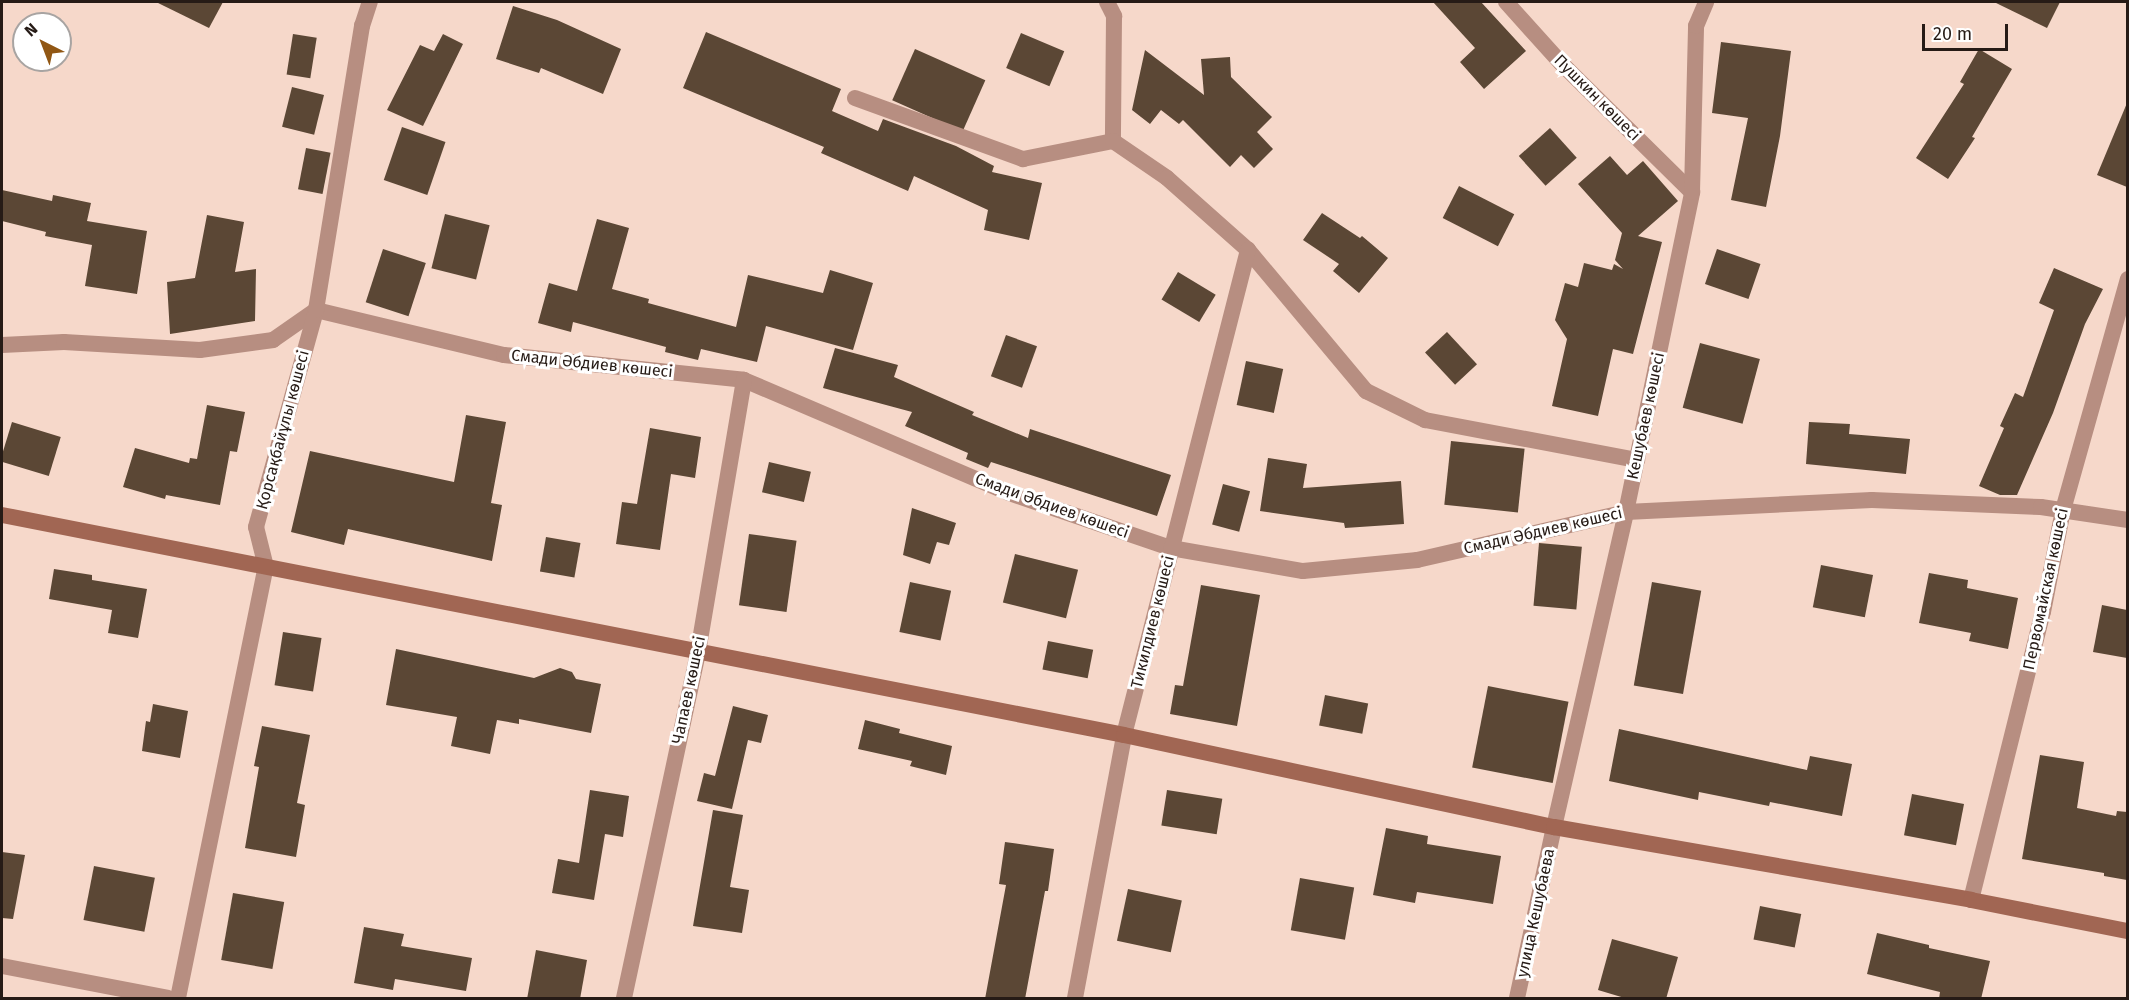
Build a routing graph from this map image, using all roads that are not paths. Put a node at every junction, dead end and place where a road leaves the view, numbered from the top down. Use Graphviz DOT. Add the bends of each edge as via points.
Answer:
graph roads {
  1 [pos="370,2"];
  2 [pos="1107,2"];
  3 [pos="1506,2"];
  4 [pos="1706,2"];
  5 [pos="855,98"];
  6 [pos="1113,141"];
  7 [pos="1692,192"];
  8 [pos="1248,250"];
  9 [pos="2127,279"];
  10 [pos="316,310"];
  11 [pos="2,345"];
  12 [pos="744,380"];
  13 [pos="1637,460"];
  14 [pos="2063,510"];
  15 [pos="1626,512"];
  16 [pos="2,515"];
  17 [pos="2127,520"];
  18 [pos="1172,548"];
  19 [pos="266,567"];
  20 [pos="698,652"];
  21 [pos="1124,735"];
  22 [pos="1554,827"];
  23 [pos="1971,900"];
  24 [pos="2127,931"];
  25 [pos="2,966"];
  26 [pos="168,999"];
  27 [pos="178,999"];
  28 [pos="624,999"];
  29 [pos="1075,999"];
  30 [pos="1517,999"];
  1 -- 10 [label="street, Қорсақбайұлы көшесі"];
  2 -- 6 [label="street" via="1114,15"];
  3 -- 7 [label="street, Пушкин көшесі" via="1561,63"];
  4 -- 7 [label="street, Кешубаев көшесі" via="1696,26"];
  5 -- 6 [label="street" via="1023,159"];
  6 -- 8 [label="street" via="1167,178"];
  7 -- 13 [label="street, Кешубаев көшесі"];
  8 -- 13 [label="street" via="1366,391 1425,420"];
  8 -- 18 [label="street, Тикилдиев көшесі"];
  9 -- 14 [label="street, Первомайская көшесі"];
  10 -- 11 [label="street" via="273,340 200,350 64,342"];
  10 -- 12 [label="street, Смади Әбдиев көшесі" via="504,355"];
  10 -- 19 [label="street, Қорсақбайұлы көшесі" via="256,526"];
  12 -- 18 [label="street, Смади Әбдиев көшесі" via="1009,493"];
  12 -- 20 [label="street, Чапаев көшесі"];
  13 -- 15 [label="street, Кешубаев көшесі"];
  14 -- 15 [label="street, Смади Әбдиев көшесі" via="1872,500"];
  14 -- 17 [label="street, Смади Әбдиев көшесі"];
  14 -- 23 [label="street, Первомайская көшесі" via="2043,612"];
  15 -- 18 [label="street, Смади Әбдиев көшесі" via="1417,560 1303,571"];
  15 -- 22 [label="street, Кешубаев көшесі"];
  16 -- 19 [label="main road"];
  18 -- 21 [label="street, Тикилдиев көшесі"];
  19 -- 20 [label="main road"];
  19 -- 27 [label="street, Қорсақбайұлы көшесі"];
  20 -- 21 [label="main road"];
  20 -- 28 [label="street, Чапаев көшесі"];
  21 -- 22 [label="main road"];
  21 -- 29 [label="street, Тикилдиев көшесі"];
  22 -- 23 [label="main road"];
  22 -- 30 [label="street, улица Кешубаева"];
  23 -- 24 [label="main road"];
  25 -- 26 [label="street"];
}
